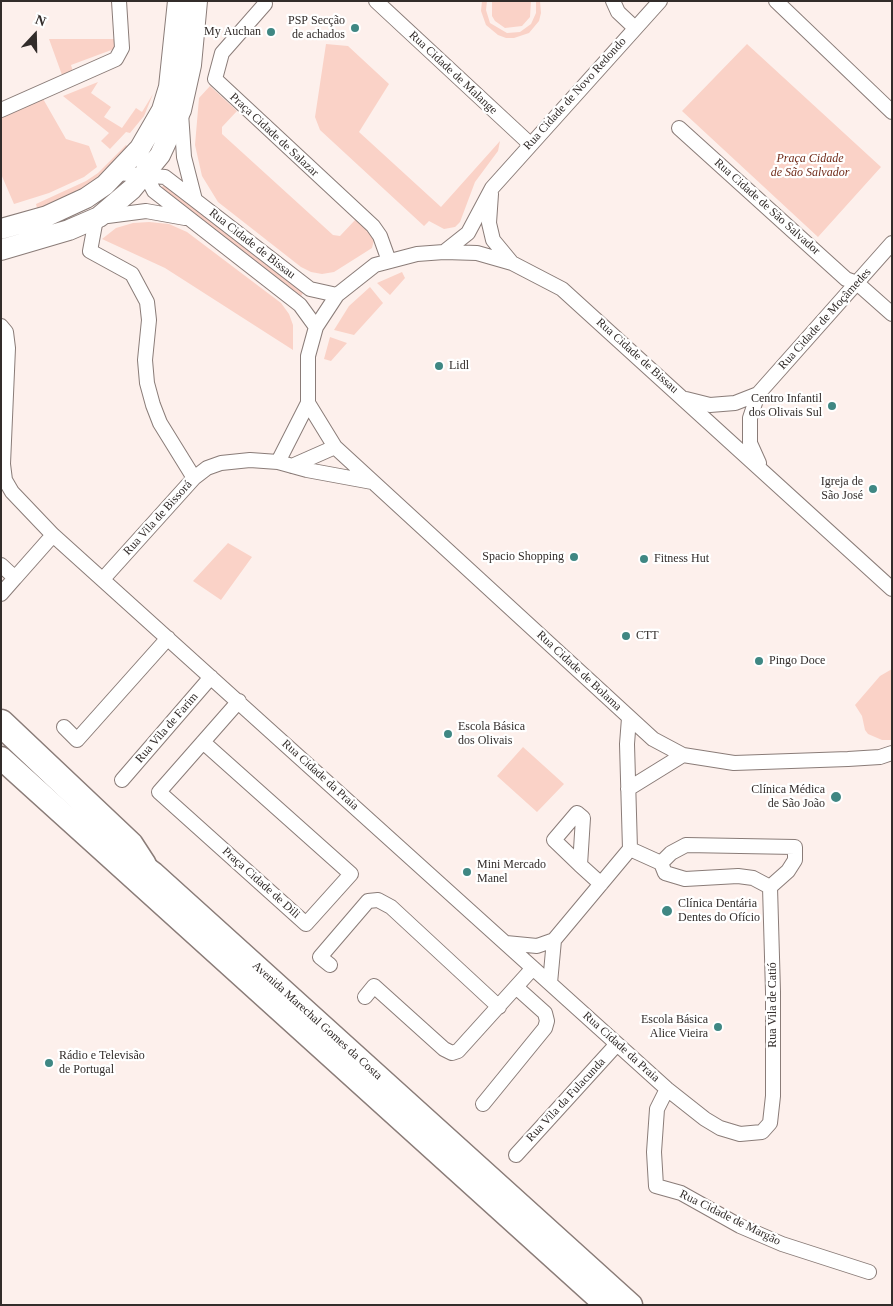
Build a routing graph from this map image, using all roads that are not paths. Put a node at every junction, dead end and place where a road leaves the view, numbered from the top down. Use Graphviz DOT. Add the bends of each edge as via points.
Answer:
graph roads {
  1 [pos="119,1"];
  2 [pos="178,1"];
  3 [pos="196,1"];
  4 [pos="376,1"];
  5 [pos="613,1"];
  6 [pos="660,1"];
  7 [pos="776,1"];
  8 [pos="265,4"];
  9 [pos="635,28"];
  10 [pos="891,109"];
  11 [pos="1,110"];
  12 [pos="181,110"];
  13 [pos="679,128"];
  14 [pos="530,144"];
  15 [pos="140,148"];
  16 [pos="117,173"];
  17 [pos="145,174"];
  18 [pos="492,188"];
  19 [pos="195,200"];
  20 [pos="97,218"];
  21 [pos="186,218"];
  22 [pos="1,229"];
  23 [pos="892,243"];
  24 [pos="1,250"];
  25 [pos="444,252"];
  26 [pos="389,261"];
  27 [pos="512,263"];
  28 [pos="856,283"];
  29 [pos="337,295"];
  30 [pos="892,314"];
  31 [pos="1,326"];
  32 [pos="316,327"];
  33 [pos="758,394"];
  34 [pos="683,398"];
  35 [pos="308,403"];
  36 [pos="334,447"];
  37 [pos="285,464"];
  38 [pos="762,469"];
  39 [pos="194,478"];
  40 [pos="372,482"];
  41 [pos="53,534"];
  42 [pos="1,565"];
  43 [pos="15,578"];
  44 [pos="103,579"];
  45 [pos="892,589"];
  46 [pos="1,594"];
  47 [pos="168,638"];
  48 [pos="211,677"];
  49 [pos="238,702"];
  50 [pos="629,718"];
  51 [pos="1,723"];
  52 [pos="64,727"];
  53 [pos="1,740"];
  54 [pos="203,742"];
  55 [pos="682,755"];
  56 [pos="888,757"];
  57 [pos="1,758"];
  58 [pos="1,763"];
  59 [pos="25,780"];
  60 [pos="122,780"];
  61 [pos="628,790"];
  62 [pos="630,849"];
  63 [pos="662,863"];
  64 [pos="143,864"];
  65 [pos="580,865"];
  66 [pos="601,884"];
  67 [pos="770,887"];
  68 [pos="554,940"];
  69 [pos="506,943"];
  70 [pos="330,964"];
  71 [pos="533,968"];
  72 [pos="550,983"];
  73 [pos="516,987"];
  74 [pos="365,997"];
  75 [pos="499,1007"];
  76 [pos="617,1044"];
  77 [pos="667,1089"];
  78 [pos="483,1104"];
  79 [pos="770,1123"];
  80 [pos="516,1155"];
  81 [pos="869,1272"];
  82 [pos="606,1305"];
  83 [pos="631,1305"];
  1 -- 11 [label="street" via="122,48 116,59"];
  2 -- 15 [label="street" via="169,87 162,110"];
  3 -- 12 [label="street" via="191,65"];
  4 -- 14 [label="street, Rua Cidade de Malange"];
  5 -- 9 [label="street" via="618,12"];
  6 -- 9 [label="street, Rua Cidade de Novo Redondo"];
  7 -- 10 [label="street"];
  8 -- 26 [label="street, Praça Cidade de Salazar" via="222,53 215,79 373,226"];
  9 -- 14 [label="street, Rua Cidade de Novo Redondo"];
  12 -- 17 [label="street" via="163,151"];
  12 -- 19 [label="street" via="184,157"];
  13 -- 28 [label="street, Rua Cidade de São Salvador" via="846,279"];
  14 -- 18 [label="street, Rua Cidade de Novo Redondo"];
  15 -- 16 [label="street"];
  15 -- 17 [label="street, Rua Cidade de Bissau"];
  16 -- 17 [label="street, Rua Cidade de Bissau"];
  16 -- 22 [label="street" via="86,198 66,208"];
  17 -- 19 [label="street, Rua Cidade de Bissau" via="164,176"];
  17 -- 20 [label="street"];
  17 -- 21 [label="street, Rua Cidade de Bissau" via="154,191"];
  18 -- 25 [label="street, Rua Cidade de Novo Redondo" via="468,233"];
  18 -- 27 [label="street" via="488,223 493,240"];
  19 -- 29 [label="street, Rua Cidade de Bissau" via="310,289"];
  20 -- 21 [label="street, Rua Cidade de Bissau" via="146,211"];
  20 -- 24 [label="street" via="69,230"];
  20 -- 39 [label="street" via="90,251 132,274 147,302 149,320 145,360 152,405 160,424"];
  21 -- 32 [label="street, Rua Cidade de Bissau" via="300,305"];
  23 -- 28 [label="street, Rua Cidade de Moçâmedes"];
  25 -- 26 [label="street, Rua Cidade de Bissau"];
  25 -- 27 [label="street, Rua Cidade de Bissau" via="477,253"];
  26 -- 29 [label="street, Rua Cidade de Bissau" via="359,275"];
  27 -- 34 [label="street, Rua Cidade de Bissau" via="562,289"];
  28 -- 30 [label="street, Rua Cidade de São Salvador"];
  28 -- 33 [label="street, Rua Cidade de Moçâmedes"];
  29 -- 32 [label="street, Rua Cidade de Bissau"];
  31 -- 41 [label="street, Rua Cidade da Praia" via="6,332 8,348 5,480 12,492"];
  32 -- 35 [label="street, Rua Cidade de Bissau" via="308,356"];
  33 -- 34 [label="street, Rua Cidade de Moçâmedes" via="735,403 710,405"];
  33 -- 38 [label="street, Rua Cidade de Moçâmedes" via="750,418 750,443"];
  34 -- 38 [label="street, Rua Cidade de Bissau"];
  35 -- 36 [label="street"];
  35 -- 37 [label="street"];
  36 -- 37 [label="street"];
  36 -- 40 [label="street, Rua Cidade de Bolama"];
  37 -- 39 [label="street, Rua Vila de Bissorá" via="250,460 221,463"];
  37 -- 40 [label="street, Rua Vila de Bissorá"];
  38 -- 45 [label="street, Rua Cidade de Bissau"];
  39 -- 44 [label="street, Rua Vila de Bissorá"];
  40 -- 50 [label="street, Rua Cidade de Bolama"];
  41 -- 43 [label="street"];
  41 -- 44 [label="street, Rua Cidade da Praia"];
  42 -- 43 [label="street"];
  43 -- 46 [label="street"];
  44 -- 47 [label="street, Rua Cidade da Praia"];
  47 -- 48 [label="street, Rua Cidade da Praia"];
  47 -- 52 [label="street" via="77,740"];
  48 -- 49 [label="street, Rua Cidade da Praia"];
  48 -- 60 [label="street, Rua Vila de Farim"];
  49 -- 54 [label="street, Praça Cidade de Dili"];
  49 -- 69 [label="street, Rua Cidade da Praia"];
  50 -- 55 [label="street, Rua Cidade de Bolama" via="654,739"];
  50 -- 61 [label="street"];
  51 -- 64 [label="highway" via="130,845"];
  53 -- 64 [label="main road, Avenida Marechal Gomes da Costa" via="125,852"];
  54 -- 54 [label="street, Praça Cidade de Dili" via="159,792 306,924 350,874"];
  55 -- 56 [label="street, Rua Cidade de Bolama" via="734,763"];
  55 -- 61 [label="street"];
  57 -- 59 [label="main road, Avenida Marechal Gomes da Costa"];
  58 -- 59 [label="main road"];
  59 -- 82 [label="main road, Avenida Marechal Gomes da Costa"];
  61 -- 62 [label="street"];
  62 -- 63 [label="street"];
  62 -- 66 [label="street"];
  63 -- 67 [label="street" via="665,873 685,879 738,876 753,878"];
  63 -- 67 [label="street" via="686,845 795,847 792,866"];
  64 -- 83 [label="main road, Avenida Marechal Gomes da Costa"];
  65 -- 66 [label="street"];
  66 -- 68 [label="street"];
  67 -- 79 [label="street, Rua Vila de Catió" via="773,992"];
  68 -- 69 [label="street" via="537,946"];
  68 -- 72 [label="street"];
  69 -- 71 [label="street, Rua Cidade da Praia"];
  70 -- 75 [label="street" via="320,957 368,901 378,900 391,907"];
  71 -- 72 [label="street, Rua Cidade da Praia"];
  71 -- 73 [label="street"];
  72 -- 76 [label="street, Rua Cidade da Praia"];
  73 -- 75 [label="street"];
  73 -- 78 [label="street" via="545,1013 547,1021 533,1045"];
  74 -- 75 [label="street" via="374,986 452,1053 458,1051"];
  76 -- 77 [label="street, Rua Cidade da Praia"];
  76 -- 80 [label="street, Rua Vila da Fulacunda"];
  77 -- 79 [label="street, Rua Cidade da Praia" via="720,1128 740,1134 762,1132"];
  77 -- 81 [label="street, Rua Cidade de Margão" via="657,1109 656,1186 681,1193 740,1226 782,1244"];
}
